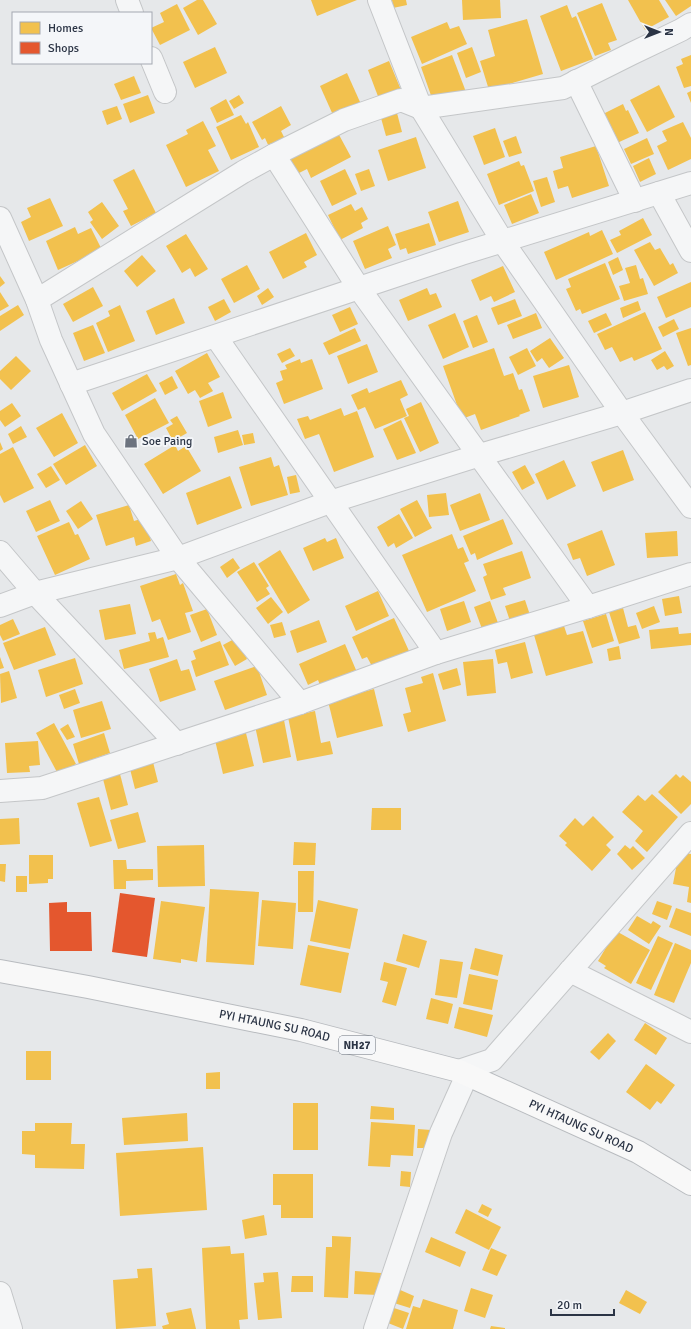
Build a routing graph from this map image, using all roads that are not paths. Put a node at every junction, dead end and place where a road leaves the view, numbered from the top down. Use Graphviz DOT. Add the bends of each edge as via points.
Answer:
graph roads {
  1 [pos="127,0"];
  2 [pos="379,0"];
  3 [pos="132,12"];
  4 [pos="691,24"];
  5 [pos="152,60"];
  6 [pos="576,81"];
  7 [pos="165,92"];
  8 [pos="421,108"];
  9 [pos="274,155"];
  10 [pos="691,183"];
  11 [pos="659,193"];
  12 [pos="635,201"];
  13 [pos="0,218"];
  14 [pos="503,242"];
  15 [pos="691,252"];
  16 [pos="358,287"];
  17 [pos="37,300"];
  18 [pos="216,337"];
  19 [pos="71,384"];
  20 [pos="691,390"];
  21 [pos="622,413"];
  22 [pos="480,455"];
  23 [pos="330,502"];
  24 [pos="691,507"];
  25 [pos="0,552"];
  26 [pos="178,558"];
  27 [pos="691,574"];
  28 [pos="35,593"];
  29 [pos="0,606"];
  30 [pos="588,607"];
  31 [pos="436,653"];
  32 [pos="300,703"];
  33 [pos="177,744"];
  34 [pos="0,790"];
  35 [pos="691,833"];
  36 [pos="0,971"];
  37 [pos="570,971"];
  38 [pos="691,1032"];
  39 [pos="463,1073"];
  40 [pos="691,1184"];
  41 [pos="0,1293"];
  42 [pos="12,1329"];
  43 [pos="375,1329"];
  1 -- 3 [label="street"];
  2 -- 8 [label="street"];
  4 -- 6 [label="street"];
  5 -- 7 [label="street"];
  6 -- 8 [label="street" via="563,88"];
  6 -- 12 [label="street"];
  8 -- 9 [label="street" via="401,100 344,120"];
  8 -- 14 [label="street"];
  9 -- 16 [label="street"];
  9 -- 17 [label="street"];
  10 -- 11 [label="street"];
  11 -- 12 [label="street"];
  11 -- 15 [label="street"];
  12 -- 14 [label="street"];
  13 -- 17 [label="street"];
  14 -- 16 [label="street"];
  14 -- 21 [label="street"];
  16 -- 18 [label="street"];
  16 -- 22 [label="street"];
  17 -- 19 [label="street" via="51,340"];
  18 -- 19 [label="street"];
  18 -- 23 [label="street"];
  19 -- 26 [label="street" via="94,434"];
  20 -- 21 [label="street"];
  21 -- 22 [label="street"];
  21 -- 24 [label="street"];
  22 -- 23 [label="street"];
  22 -- 30 [label="street"];
  23 -- 26 [label="street"];
  23 -- 31 [label="street"];
  25 -- 28 [label="street"];
  26 -- 28 [label="street"];
  26 -- 32 [label="street"];
  27 -- 30 [label="street"];
  28 -- 29 [label="street"];
  28 -- 33 [label="street"];
  30 -- 31 [label="street"];
  31 -- 32 [label="street"];
  32 -- 33 [label="street"];
  33 -- 34 [label="street" via="42,788"];
  35 -- 37 [label="street"];
  36 -- 39 [label="highway, PYI HTAUNG SU ROAD / NH27" via="301,1030"];
  37 -- 38 [label="street"];
  37 -- 39 [label="street" via="492,1060"];
  39 -- 40 [label="highway, PYI HTAUNG SU ROAD / NH27" via="638,1152"];
  39 -- 43 [label="street"];
  41 -- 42 [label="street"];
}
